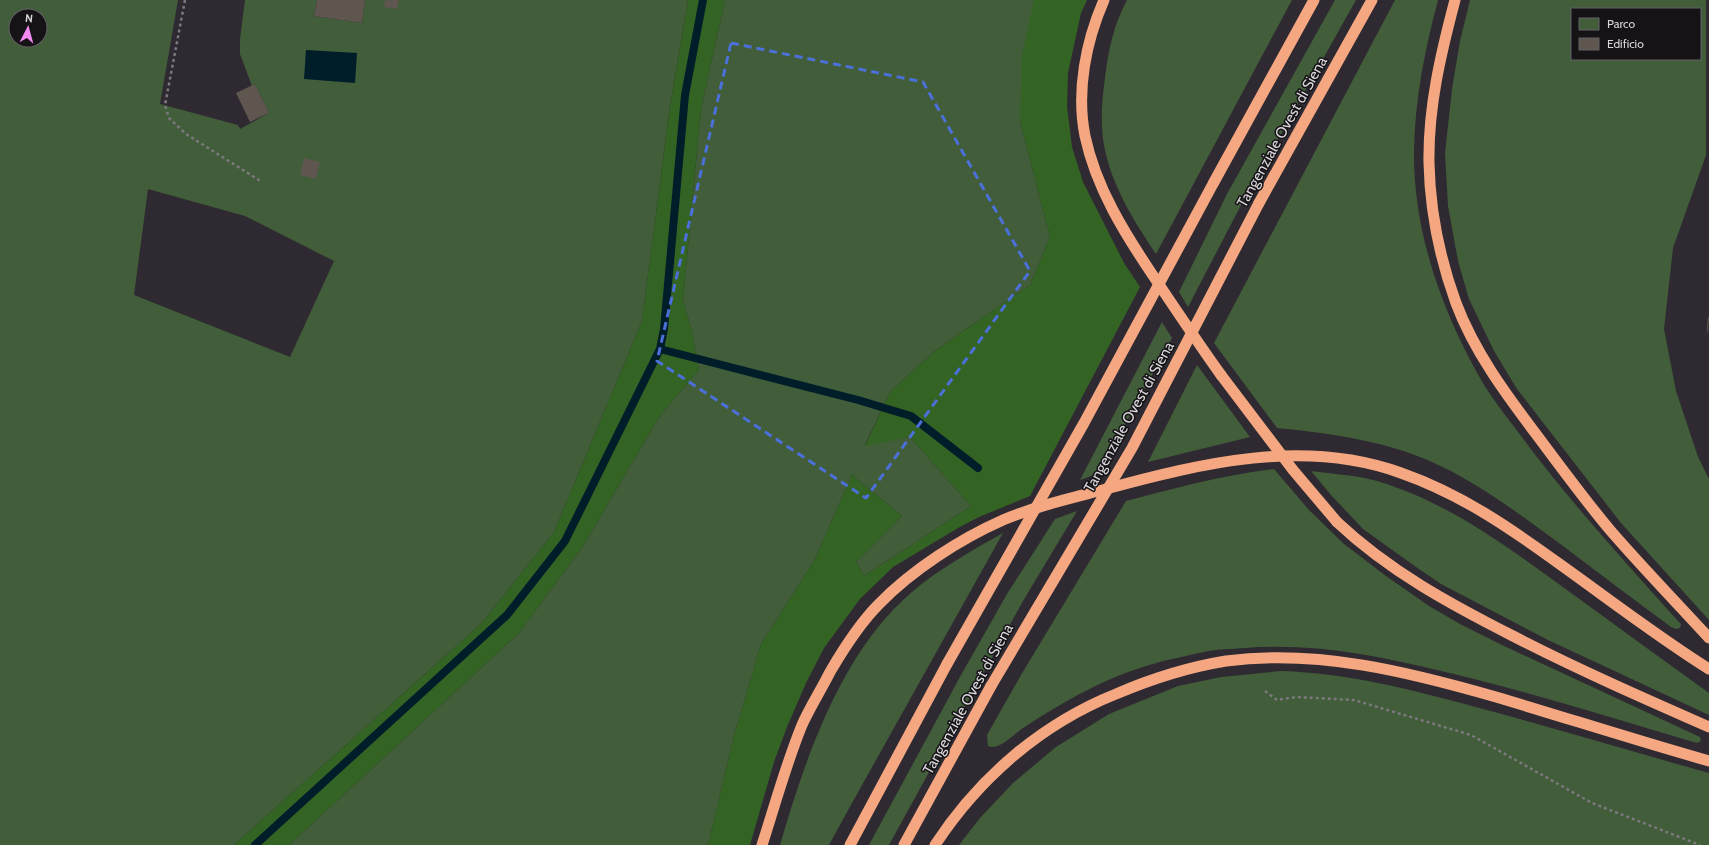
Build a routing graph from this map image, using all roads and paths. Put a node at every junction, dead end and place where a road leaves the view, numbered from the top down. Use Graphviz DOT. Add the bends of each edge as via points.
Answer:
graph roads {
  1 [pos="185,0"];
  2 [pos="1104,0"];
  3 [pos="1314,0"];
  4 [pos="1372,0"];
  5 [pos="1455,0"];
  6 [pos="262,182"];
  7 [pos="1709,638"];
  8 [pos="1709,669"];
  9 [pos="1265,692"];
  10 [pos="1709,727"];
  11 [pos="1709,761"];
  12 [pos="762,845"];
  13 [pos="850,845"];
  14 [pos="904,845"];
  15 [pos="935,845"];
  16 [pos="1700,845"];
  1 -- 6 [label="path" via="165,105 169,118 186,134"];
  2 -- 10 [label="highway, bridge" via="1088,42 1082,92 1085,135 1098,180 1133,247 1221,375 1292,470 1338,522 1386,563 1427,590 1540,650"];
  3 -- 13 [label="highway, bridge" via="1084,423 947,664"];
  4 -- 14 [label="highway, Tangenziale Ovest di Siena, bridge" via="1259,203 1132,448 991,686"];
  5 -- 7 [label="highway" via="1440,55 1435,85 1429,163 1437,231 1456,303 1478,349 1502,389 1550,453 1611,530"];
  8 -- 12 [label="highway" via="1492,517 1431,484 1382,467 1323,456 1255,457 1202,466 1152,476 1003,520 963,541 903,582 878,604 858,628 812,706 790,758"];
  9 -- 16 [label="path" via="1277,700 1354,700 1471,735 1592,803"];
  11 -- 15 [label="highway" via="1478,692 1387,669 1300,658 1227,661 1132,687 1082,709 1049,728 1026,745 963,806"];
}
